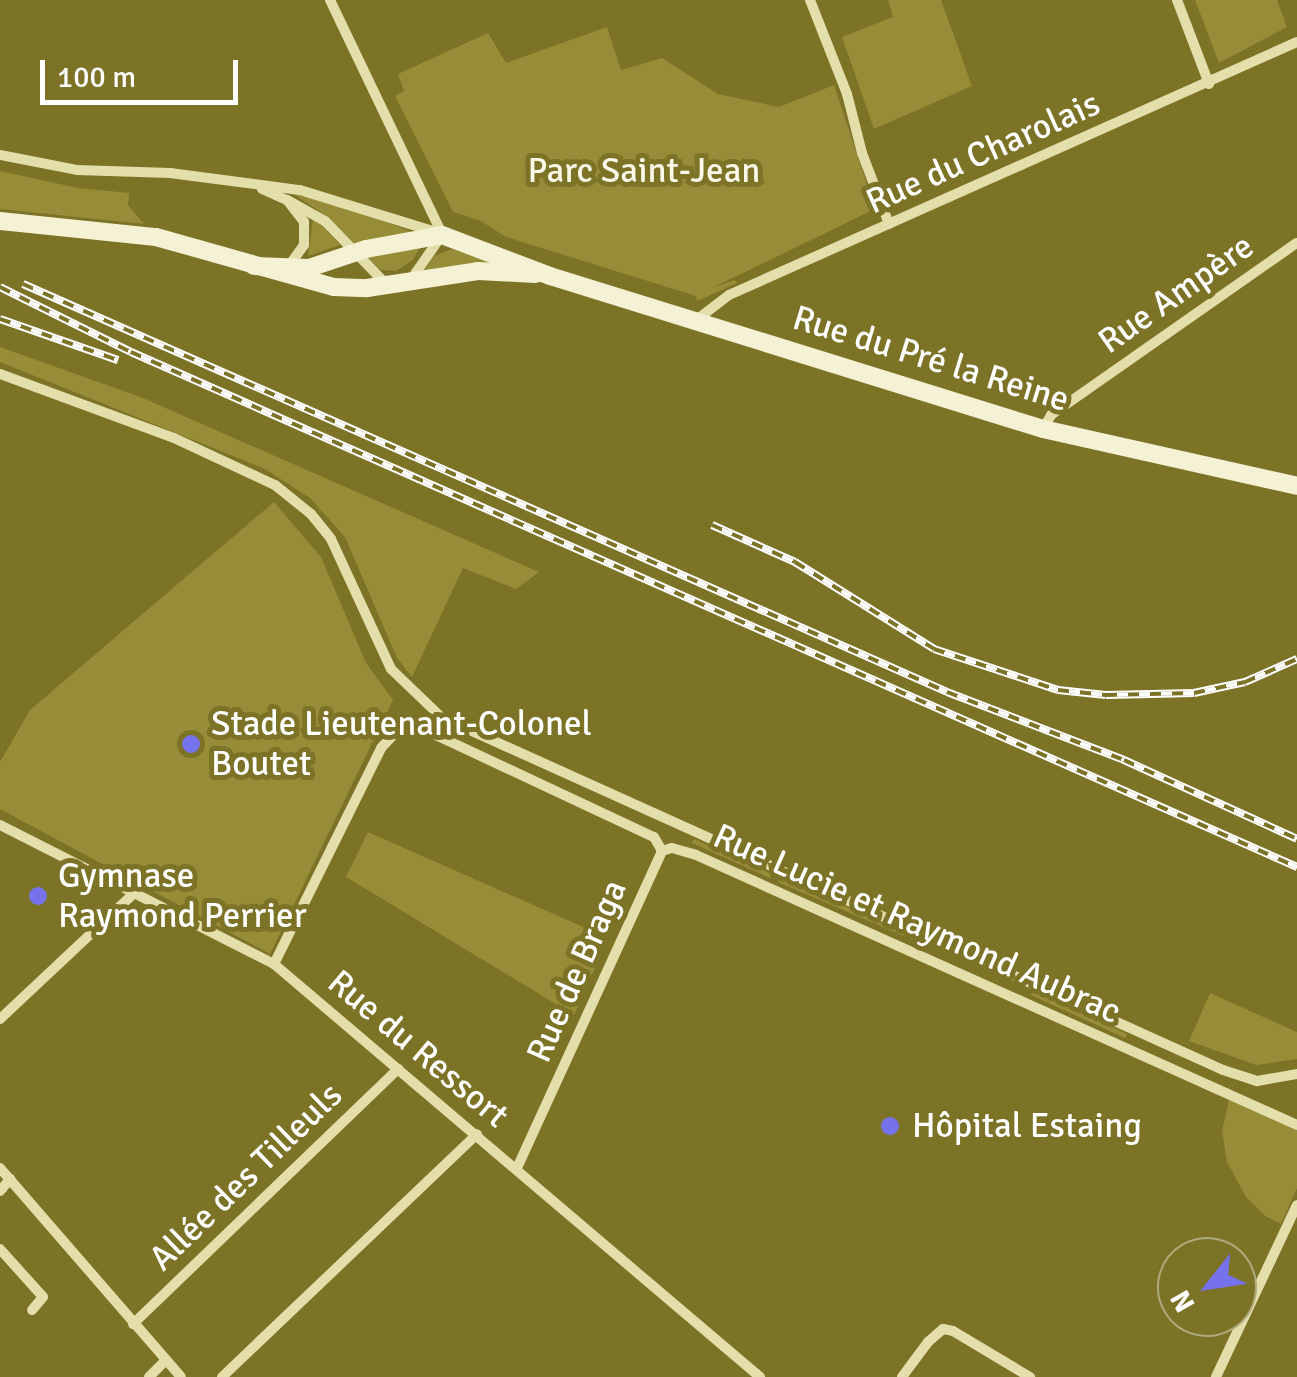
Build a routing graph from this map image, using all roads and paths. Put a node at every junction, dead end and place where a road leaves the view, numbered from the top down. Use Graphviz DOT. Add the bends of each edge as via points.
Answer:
graph roads {
  1 [pos="330,0"];
  2 [pos="810,0"];
  3 [pos="1177,0"];
  4 [pos="1297,42"];
  5 [pos="1209,84"];
  6 [pos="0,155"];
  7 [pos="257,186"];
  8 [pos="287,200"];
  9 [pos="0,221"];
  10 [pos="889,224"];
  11 [pos="442,234"];
  12 [pos="1297,243"];
  13 [pos="352,253"];
  14 [pos="254,266"];
  15 [pos="288,268"];
  16 [pos="550,276"];
  17 [pos="410,281"];
  18 [pos="387,285"];
  19 [pos="695,321"];
  20 [pos="0,374"];
  21 [pos="1043,429"];
  22 [pos="1297,486"];
  23 [pos="0,825"];
  24 [pos="662,851"];
  25 [pos="134,893"];
  26 [pos="274,964"];
  27 [pos="0,1019"];
  28 [pos="398,1070"];
  29 [pos="1297,1074"];
  30 [pos="1297,1125"];
  31 [pos="477,1134"];
  32 [pos="0,1168"];
  33 [pos="516,1168"];
  34 [pos="10,1179"];
  35 [pos="0,1191"];
  36 [pos="1297,1206"];
  37 [pos="0,1249"];
  38 [pos="32,1310"];
  39 [pos="133,1324"];
  40 [pos="166,1360"];
  41 [pos="149,1377"];
  42 [pos="181,1377"];
  43 [pos="222,1377"];
  44 [pos="760,1377"];
  45 [pos="902,1377"];
  46 [pos="1030,1377"];
  47 [pos="1216,1377"];
  1 -- 11 [label="street"];
  2 -- 10 [label="street"];
  3 -- 5 [label="street"];
  4 -- 5 [label="street, Rue du Charolais"];
  5 -- 10 [label="street, Rue du Charolais"];
  6 -- 7 [label="street, Rue du Pré la Reine" via="77,170"];
  7 -- 8 [label="street"];
  7 -- 11 [label="street, Rue du Pré la Reine" via="325,194"];
  8 -- 13 [label="street" via="316,213"];
  8 -- 15 [label="street" via="301,214 306,234"];
  9 -- 14 [label="main road, Rue du Pré la Reine" via="156,237"];
  10 -- 19 [label="street, Rue du Charolais" via="730,295"];
  11 -- 13 [label="main road, Rue du Pré la Reine"];
  11 -- 16 [label="main road, Rue du Pré la Reine"];
  11 -- 17 [label="street"];
  12 -- 21 [label="street, Rue Ampère" via="1050,416"];
  13 -- 15 [label="main road, Rue du Pré la Reine" via="310,268"];
  13 -- 18 [label="street"];
  14 -- 15 [label="main road, Rue du Pré la Reine"];
  14 -- 18 [label="main road, Rue du Pré la Reine" via="334,288"];
  16 -- 17 [label="main road, Rue du Pré la Reine" via="478,271"];
  16 -- 19 [label="main road, Rue du Pré la Reine"];
  17 -- 18 [label="main road, Rue du Pré la Reine"];
  19 -- 21 [label="main road, Rue du Pré la Reine"];
  20 -- 29 [label="street" via="156,430 275,485 331,539 391,669 440,716 1222,1070 1257,1081"];
  21 -- 22 [label="main road, Rue du Pré la Reine"];
  23 -- 25 [label="street, Rue du Ressort"];
  24 -- 26 [label="street, Rue Lucie et Raymond Aubrac" via="654,837 416,726 399,729 387,738"];
  24 -- 30 [label="street, Rue Lucie et Raymond Aubrac" via="696,855"];
  24 -- 33 [label="street, Rue de Braga"];
  25 -- 26 [label="street, Rue du Ressort"];
  25 -- 27 [label="street"];
  26 -- 28 [label="street, Rue du Ressort"];
  28 -- 31 [label="street, Rue du Ressort"];
  28 -- 39 [label="street, Allée des Tilleuls"];
  31 -- 33 [label="street, Rue du Ressort"];
  31 -- 43 [label="street"];
  32 -- 34 [label="street"];
  33 -- 44 [label="street, Rue du Ressort"];
  34 -- 35 [label="street"];
  34 -- 39 [label="street"];
  36 -- 47 [label="street"];
  37 -- 38 [label="street" via="44,1298"];
  39 -- 40 [label="street"];
  40 -- 41 [label="street"];
  40 -- 42 [label="street"];
  45 -- 46 [label="street" via="943,1329"];
}
